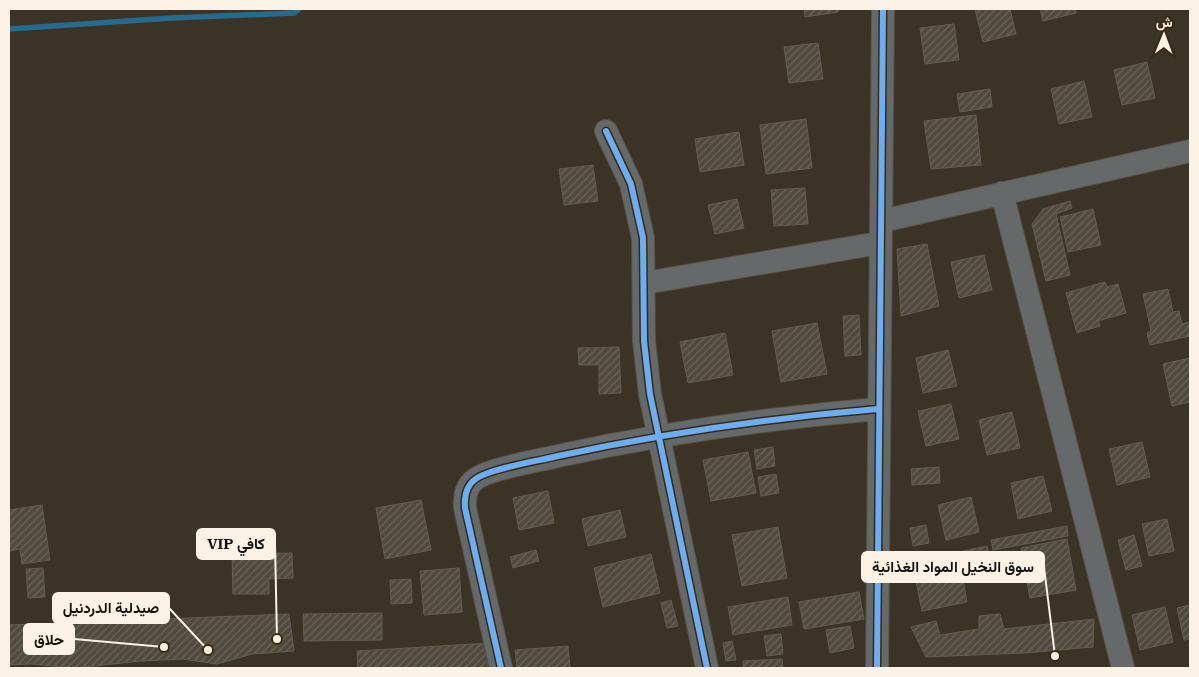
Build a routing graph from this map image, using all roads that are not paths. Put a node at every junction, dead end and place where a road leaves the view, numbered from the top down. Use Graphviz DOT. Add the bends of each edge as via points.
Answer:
graph roads {
  1 [pos="883,9"];
  2 [pos="606,131"];
  3 [pos="1190,151"];
  4 [pos="1002,193"];
  5 [pos="882,221"];
  6 [pos="880,243"];
  7 [pos="645,283"];
  8 [pos="878,409"];
  9 [pos="659,436"];
  10 [pos="501,668"];
  11 [pos="707,668"];
  12 [pos="877,668"];
  13 [pos="1123,668"];
  1 -- 5 [label="street"];
  2 -- 7 [label="street" via="631,184 642,238"];
  3 -- 4 [label="street"];
  4 -- 5 [label="street"];
  4 -- 13 [label="street"];
  5 -- 6 [label="street"];
  6 -- 7 [label="street"];
  6 -- 8 [label="street"];
  7 -- 9 [label="street" via="644,341"];
  8 -- 9 [label="street" via="732,424"];
  8 -- 12 [label="street"];
  9 -- 10 [label="street" via="561,456 484,475 472,482 465,508"];
  9 -- 11 [label="street"];
}
